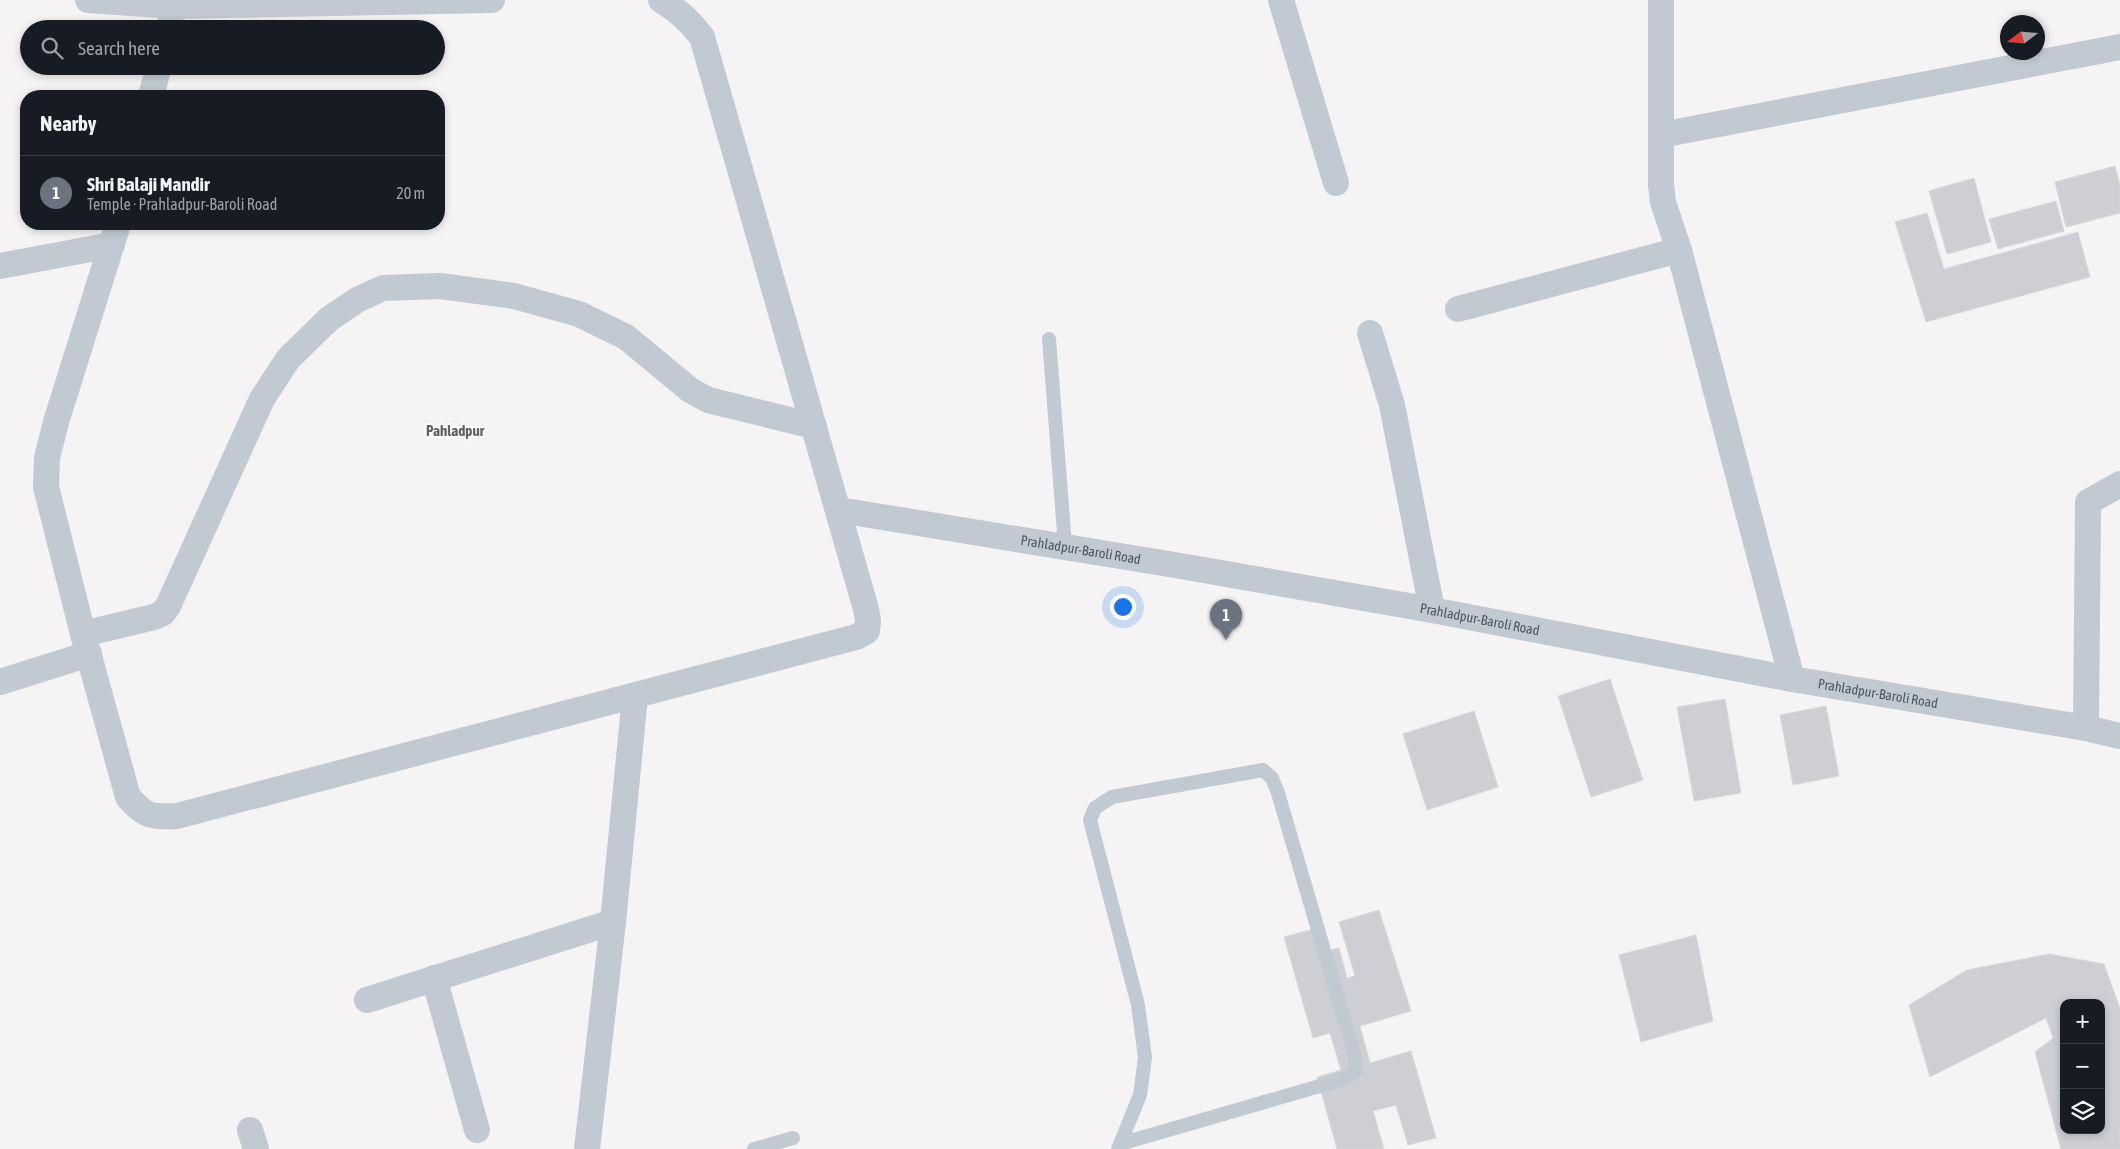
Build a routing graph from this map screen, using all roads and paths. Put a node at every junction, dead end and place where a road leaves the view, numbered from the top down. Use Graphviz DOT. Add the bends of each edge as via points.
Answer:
graph roads {
  1 [pos="88,0"];
  2 [pos="492,0"];
  3 [pos="661,0"];
  4 [pos="1281,0"];
  5 [pos="1661,0"];
  6 [pos="172,18"];
  7 [pos="2120,46"];
  8 [pos="157,75"];
  9 [pos="153,90"];
  10 [pos="1661,134"];
  11 [pos="1336,183"];
  12 [pos="115,234"];
  13 [pos="1679,250"];
  14 [pos="0,266"];
  15 [pos="1458,309"];
  16 [pos="1370,334"];
  17 [pos="1050,339"];
  18 [pos="814,426"];
  19 [pos="2120,484"];
  20 [pos="839,510"];
  21 [pos="1065,546"];
  22 [pos="1432,610"];
  23 [pos="86,644"];
  24 [pos="1792,679"];
  25 [pos="0,682"];
  26 [pos="635,696"];
  27 [pos="2086,728"];
  28 [pos="2120,736"];
  29 [pos="613,922"];
  30 [pos="434,978"];
  31 [pos="367,1000"];
  32 [pos="477,1130"];
  33 [pos="793,1138"];
  34 [pos="1119,1146"];
  35 [pos="587,1149"];
  36 [pos="754,1149"];
  1 -- 6 [label="street"];
  2 -- 6 [label="street"];
  3 -- 18 [label="street" via="691,22 702,37"];
  4 -- 11 [label="street"];
  5 -- 10 [label="street"];
  7 -- 10 [label="street"];
  8 -- 9 [label="street"];
  10 -- 13 [label="street" via="1663,202"];
  12 -- 14 [label="street"];
  12 -- 23 [label="street" via="47,458 46,487"];
  13 -- 15 [label="street"];
  13 -- 24 [label="street"];
  16 -- 22 [label="street" via="1392,405"];
  17 -- 21 [label="lane"];
  18 -- 20 [label="street"];
  18 -- 23 [label="street" via="708,400 690,390 626,337 579,314 514,296 440,286 383,288 329,318 288,359 262,399 163,613"];
  19 -- 27 [label="street" via="2088,502"];
  20 -- 21 [label="street, Prahladpur-Baroli Road"];
  20 -- 26 [label="street" via="866,609 867,631 856,637"];
  21 -- 22 [label="street, Prahladpur-Baroli Road"];
  22 -- 24 [label="street, Prahladpur-Baroli Road"];
  23 -- 25 [label="street"];
  23 -- 26 [label="street" via="128,797 142,812 156,817 177,816"];
  24 -- 27 [label="street, Prahladpur-Baroli Road"];
  26 -- 29 [label="street"];
  27 -- 28 [label="street, Prahladpur-Baroli Road"];
  29 -- 30 [label="street"];
  29 -- 35 [label="street"];
  30 -- 31 [label="street"];
  30 -- 32 [label="street"];
  33 -- 36 [label="lane"];
  34 -- 34 [label="lane" via="1140,1095 1145,1057 1138,1005 1090,820 1095,808 1112,797 1263,770 1272,778 1278,793 1356,1056 1356,1070 1337,1082"];
}
